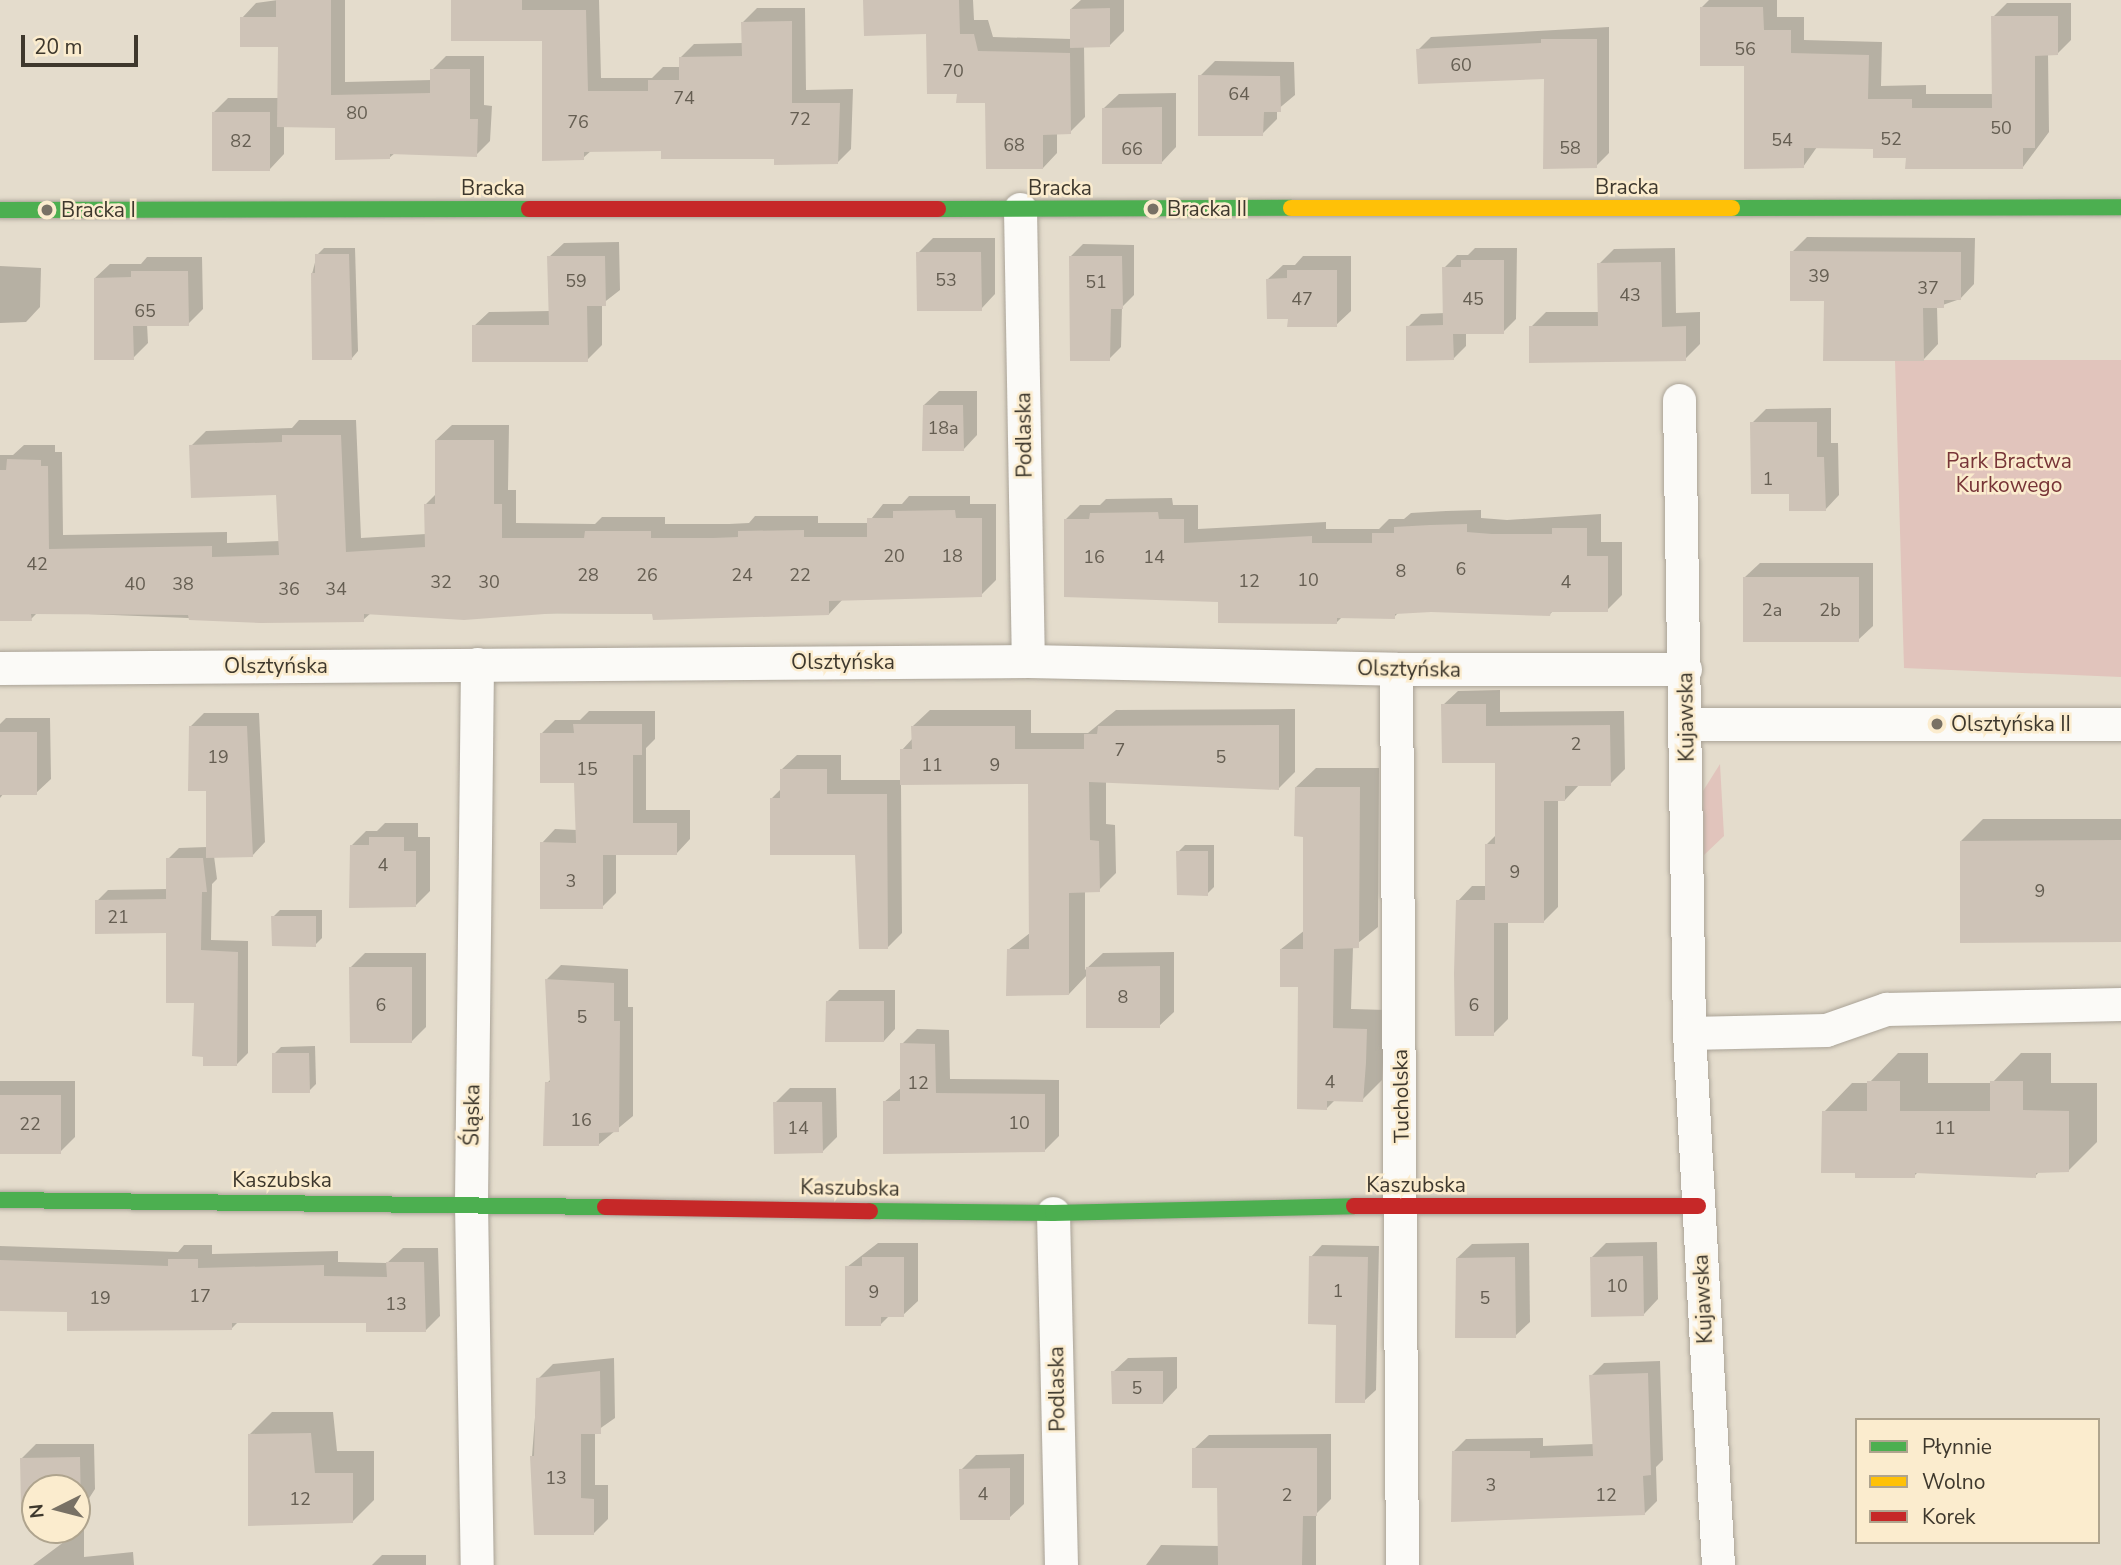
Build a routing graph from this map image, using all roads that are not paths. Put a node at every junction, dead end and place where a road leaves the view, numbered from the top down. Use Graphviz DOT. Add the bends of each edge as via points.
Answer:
graph roads {
  1 [pos="2121,207"];
  2 [pos="1020,209"];
  3 [pos="0,210"];
  4 [pos="1679,400"];
  5 [pos="1028,661"];
  6 [pos="477,664"];
  7 [pos="0,667"];
  8 [pos="1396,669"];
  9 [pos="1685,669"];
  10 [pos="1686,724"];
  11 [pos="2121,724"];
  12 [pos="2121,1004"];
  13 [pos="1689,1033"];
  14 [pos="0,1200"];
  15 [pos="471,1202"];
  16 [pos="1402,1205"];
  17 [pos="1698,1206"];
  18 [pos="1054,1213"];
  19 [pos="477,1565"];
  20 [pos="1061,1565"];
  21 [pos="1402,1565"];
  22 [pos="1718,1565"];
  1 -- 2 [label="street, Bracka"];
  2 -- 3 [label="street, Bracka"];
  2 -- 5 [label="street, Podlaska"];
  4 -- 9 [label="street, Kujawska"];
  5 -- 6 [label="street, Olsztyńska"];
  5 -- 8 [label="street, Olsztyńska"];
  6 -- 7 [label="street, Olsztyńska"];
  6 -- 15 [label="street, Śląska"];
  8 -- 9 [label="street, Olsztyńska"];
  8 -- 16 [label="street, Tucholska"];
  9 -- 10 [label="street, Kujawska"];
  10 -- 11 [label="street"];
  10 -- 13 [label="street, Kujawska"];
  12 -- 13 [label="street" via="1886,1009 1826,1030"];
  13 -- 17 [label="street, Kujawska"];
  14 -- 15 [label="street, Kaszubska"];
  15 -- 18 [label="street, Kaszubska"];
  15 -- 19 [label="street, Śląska"];
  16 -- 17 [label="street, Kaszubska"];
  16 -- 18 [label="street, Kaszubska"];
  16 -- 21 [label="street, Tucholska"];
  17 -- 22 [label="street, Kujawska"];
  18 -- 20 [label="street, Podlaska"];
}
